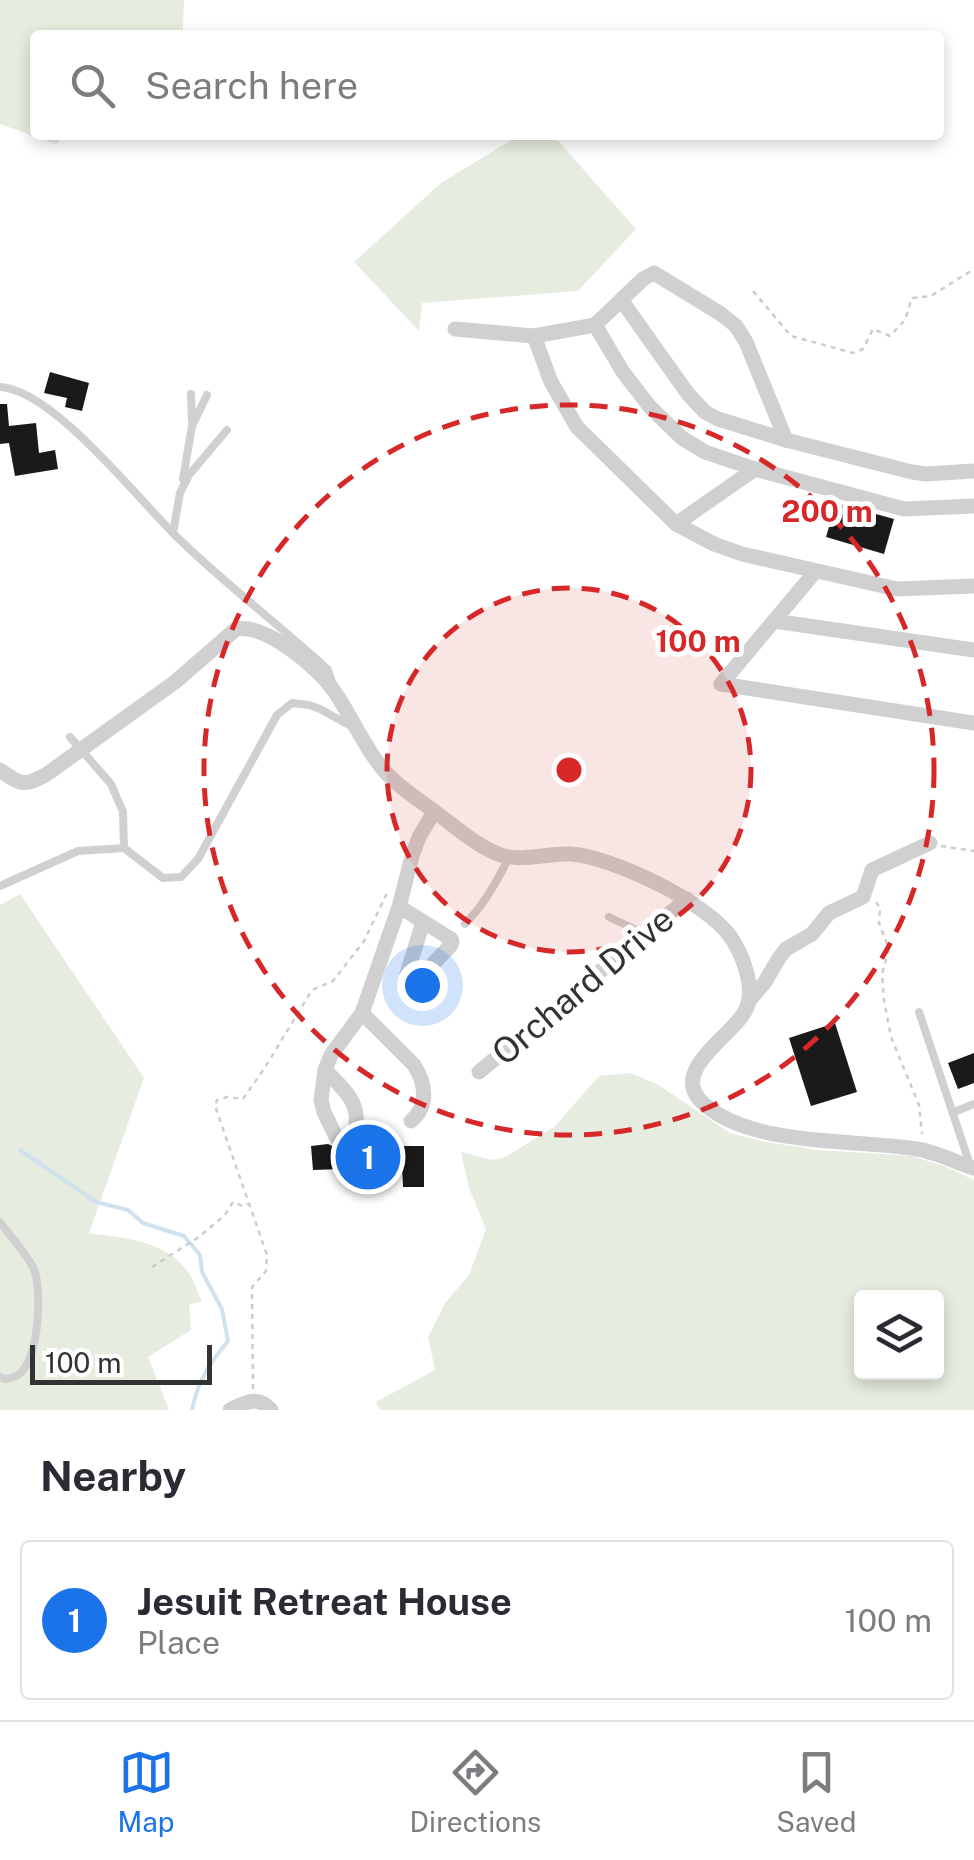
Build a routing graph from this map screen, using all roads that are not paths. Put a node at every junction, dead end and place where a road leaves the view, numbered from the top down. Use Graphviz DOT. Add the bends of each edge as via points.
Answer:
graph roads {
  1 [pos="622,301"];
  2 [pos="595,325"];
  3 [pos="456,328"];
  4 [pos="534,336"];
  5 [pos="0,388"];
  6 [pos="190,394"];
  7 [pos="207,395"];
  8 [pos="192,426"];
  9 [pos="227,430"];
  10 [pos="786,440"];
  11 [pos="755,469"];
  12 [pos="974,471"];
  13 [pos="180,493"];
  14 [pos="974,506"];
  15 [pos="676,524"];
  16 [pos="173,533"];
  17 [pos="815,572"];
  18 [pos="974,586"];
  19 [pos="774,621"];
  20 [pos="974,650"];
  21 [pos="332,687"];
  22 [pos="974,723"];
  23 [pos="358,729"];
  24 [pos="70,737"];
  25 [pos="82,752"];
  26 [pos="0,770"];
  27 [pos="434,812"];
  28 [pos="930,843"];
  29 [pos="124,848"];
  30 [pos="509,856"];
  31 [pos="0,886"];
  32 [pos="686,900"];
  33 [pos="398,907"];
  34 [pos="609,916"];
  35 [pos="423,922"];
  36 [pos="464,924"];
  37 [pos="645,934"];
  38 [pos="748,1002"];
  39 [pos="919,1012"];
  40 [pos="362,1013"];
  41 [pos="325,1070"];
  42 [pos="479,1072"];
  43 [pos="974,1104"];
  44 [pos="954,1112"];
  45 [pos="411,1122"];
  46 [pos="356,1123"];
  47 [pos="336,1136"];
  48 [pos="972,1168"];
  49 [pos="0,1222"];
  50 [pos="0,1377"];
  51 [pos="230,1410"];
  52 [pos="271,1410"];
  1 -- 2 [label="street"];
  1 -- 10 [label="street" via="696,405 718,419"];
  1 -- 10 [label="street" via="654,273 736,326"];
  2 -- 4 [label="street"];
  2 -- 11 [label="street" via="667,425 705,452"];
  3 -- 4 [label="street"];
  4 -- 15 [label="street" via="576,427"];
  5 -- 16 [label="lane" via="16,389 51,409"];
  6 -- 8 [label="lane"];
  7 -- 8 [label="lane"];
  8 -- 13 [label="lane"];
  9 -- 13 [label="lane"];
  10 -- 12 [label="street" via="912,472"];
  11 -- 14 [label="street" via="904,509"];
  11 -- 15 [label="street"];
  13 -- 16 [label="lane"];
  15 -- 17 [label="street" via="742,554"];
  16 -- 21 [label="lane" via="328,670"];
  17 -- 18 [label="street" via="896,589"];
  17 -- 19 [label="street"];
  19 -- 20 [label="street"];
  19 -- 22 [label="street" via="721,684"];
  21 -- 23 [label="street"];
  21 -- 25 [label="street" via="272,637 241,627"];
  23 -- 27 [label="street" via="382,768"];
  23 -- 29 [label="lane" via="292,703 276,714 198,859 181,877 163,878"];
  24 -- 25 [label="lane"];
  25 -- 26 [label="street" via="25,784"];
  25 -- 29 [label="lane" via="111,784 123,812"];
  27 -- 30 [label="street" via="491,852"];
  27 -- 33 [label="street"];
  28 -- 38 [label="street" via="872,870 863,898 828,913 812,934 786,949"];
  29 -- 31 [label="lane" via="78,851"];
  30 -- 32 [label="street" via="596,860"];
  30 -- 36 [label="lane"];
  32 -- 37 [label="street, Orchard Drive"];
  32 -- 38 [label="street" via="733,940"];
  33 -- 35 [label="street"];
  33 -- 40 [label="street"];
  34 -- 37 [label="lane"];
  37 -- 42 [label="street, Orchard Drive"];
  38 -- 48 [label="street" via="696,1068 696,1092 708,1108 774,1134 923,1150"];
  39 -- 44 [label="lane"];
  40 -- 41 [label="street"];
  40 -- 45 [label="street" via="420,1075 424,1101"];
  41 -- 46 [label="street" via="355,1104"];
  41 -- 47 [label="street" via="322,1100"];
  43 -- 44 [label="lane"];
  44 -- 48 [label="lane"];
  49 -- 50 [label="lane" via="35,1270 39,1299 29,1362 19,1375"];
  51 -- 52 [label="street" via="254,1400"];
}
